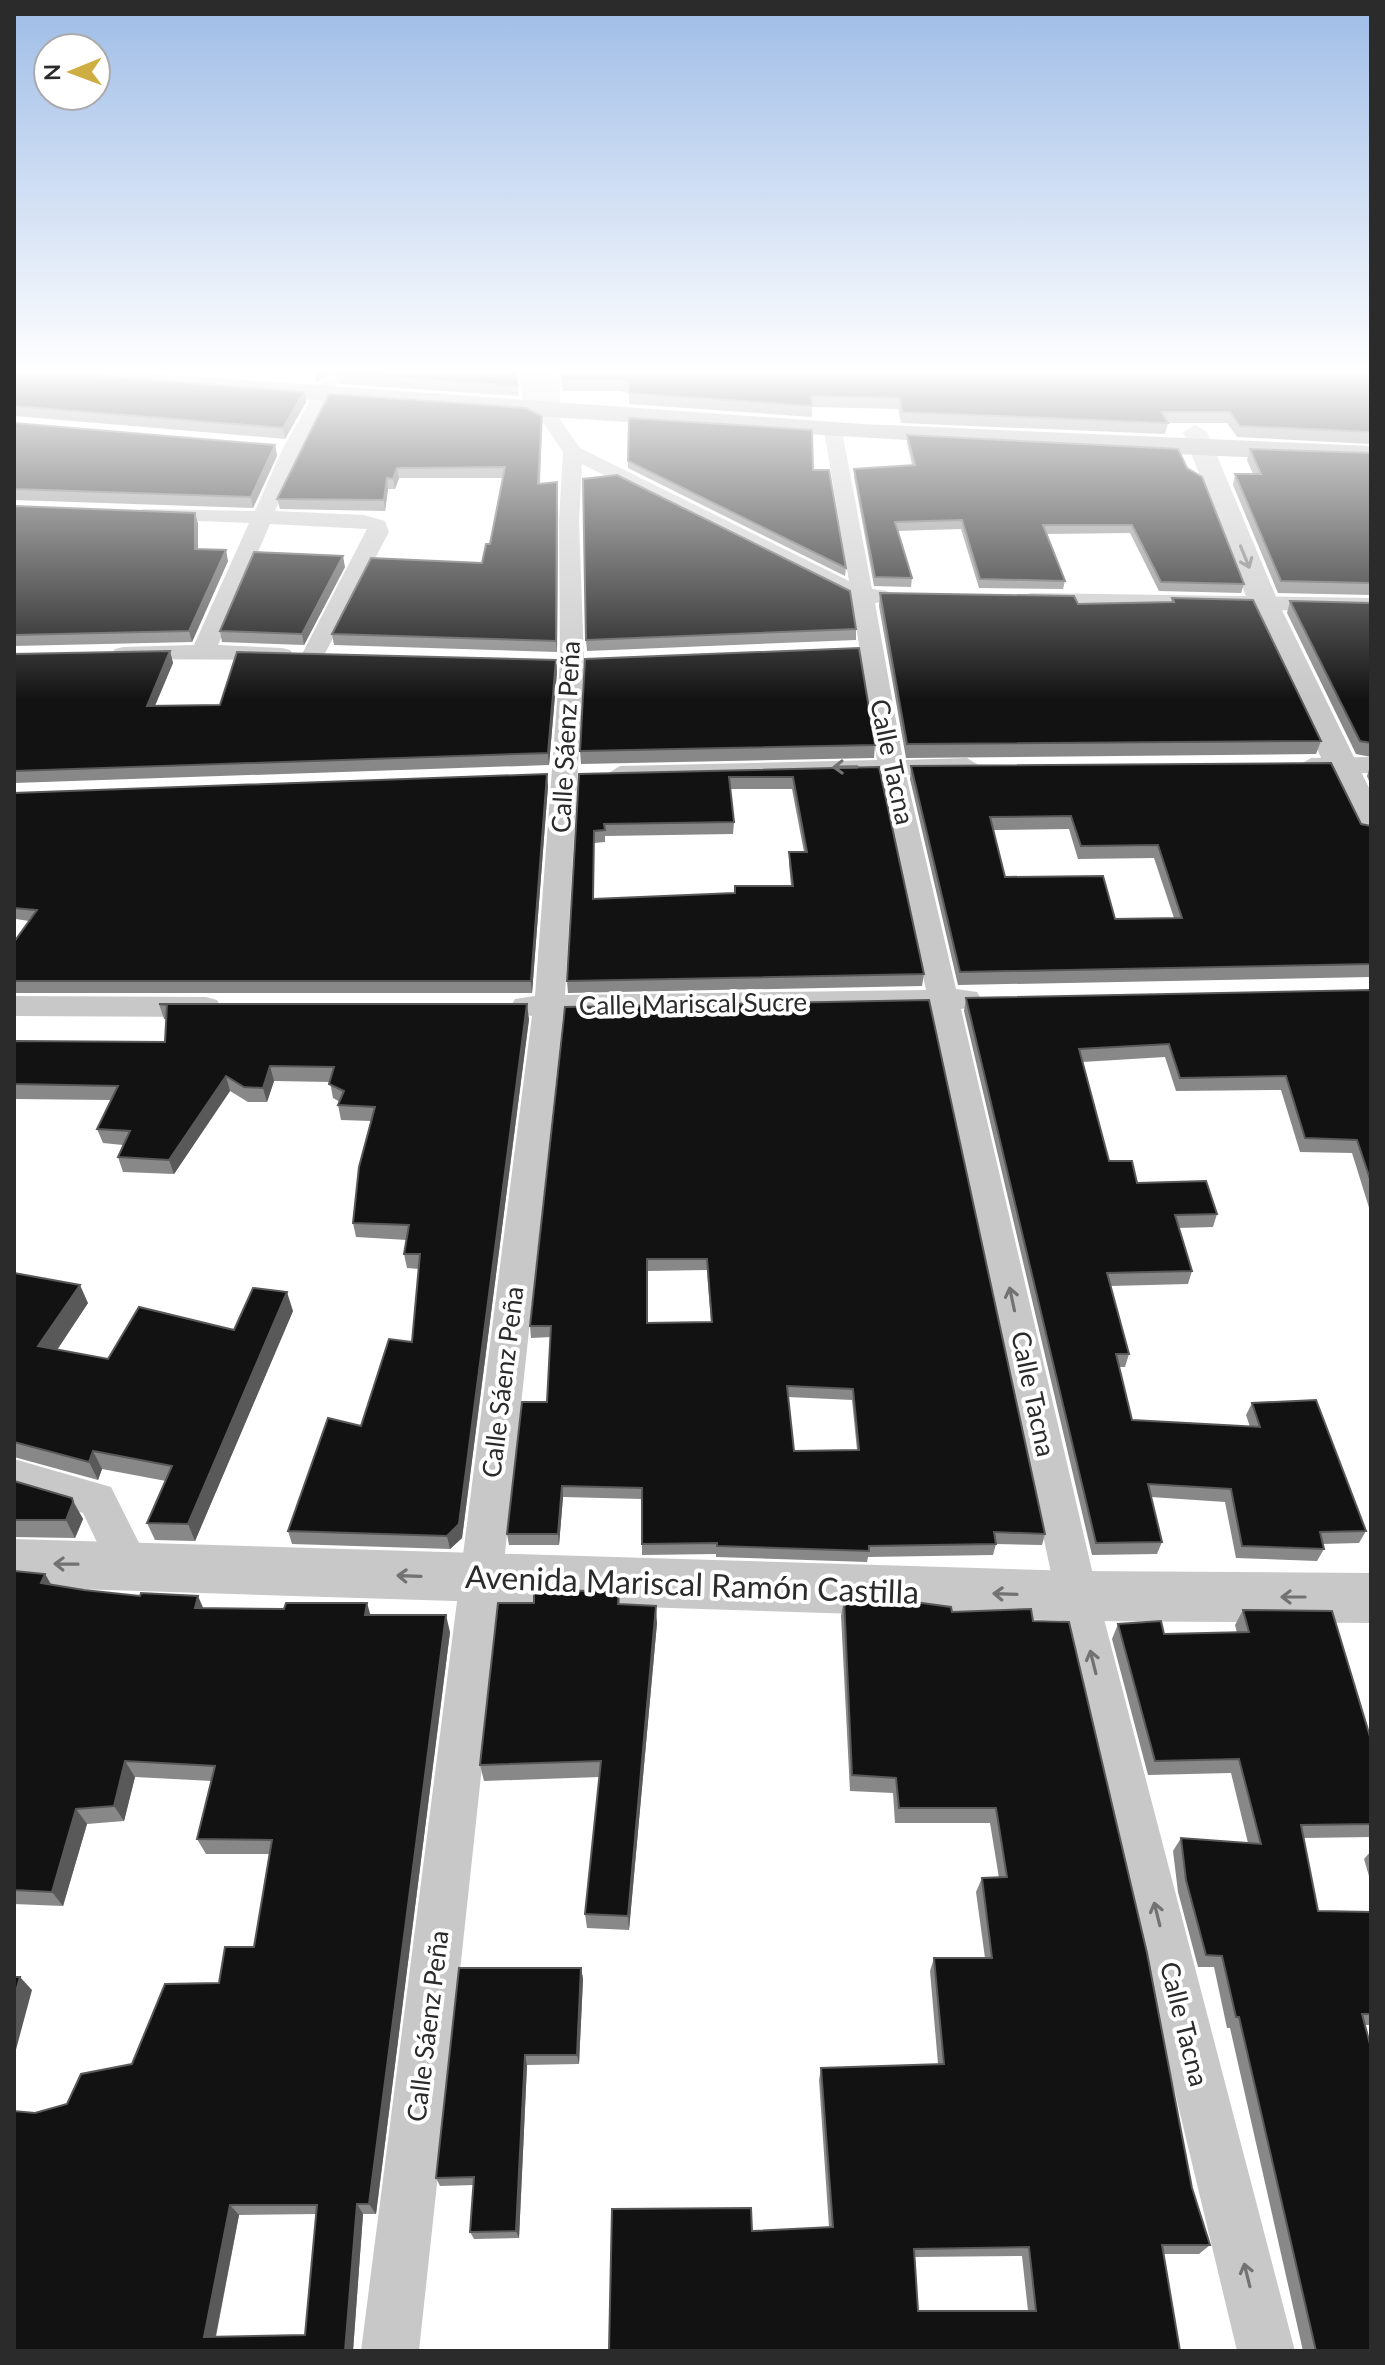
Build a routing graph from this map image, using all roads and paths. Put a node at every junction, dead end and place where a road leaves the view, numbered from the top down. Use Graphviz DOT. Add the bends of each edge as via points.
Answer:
graph roads {
  1 [pos="275,479"];
  2 [pos="571,479"];
  3 [pos="628,479"];
  4 [pos="842,479"];
  5 [pos="1214,479"];
  6 [pos="136,512"];
  7 [pos="262,517"];
  8 [pos="861,596"];
  9 [pos="906,597"];
  10 [pos="1014,599"];
  11 [pos="1264,604"];
  12 [pos="1371,605"];
  13 [pos="203,652"];
  14 [pos="94,655"];
  15 [pos="313,656"];
  16 [pos="344,657"];
  17 [pos="891,766"];
  18 [pos="985,766"];
  19 [pos="1281,766"];
  20 [pos="1357,766"];
  21 [pos="549,777"];
  22 [pos="1371,828"];
  23 [pos="993,998"];
  24 [pos="946,999"];
  25 [pos="14,1006"];
  26 [pos="549,1006"];
  27 [pos="237,1007"];
  28 [pos="502,1007"];
  29 [pos="14,1476"];
  30 [pos="14,1563"];
  31 [pos="129,1565"];
  32 [pos="479,1579"];
  33 [pos="1077,1596"];
  34 [pos="1371,1598"];
  35 [pos="390,2351"];
  36 [pos="1266,2351"];
  1 -- 7 [label="street"];
  2 -- 21 [label="street, Calle Sáenz Peña" via="568,661"];
  3 -- 8 [label="street"];
  4 -- 8 [label="street, Calle Tacna"];
  5 -- 11 [label="street, one-way"];
  6 -- 7 [label="street"];
  7 -- 13 [label="street"];
  7 -- 15 [label="street" via="378,525"];
  8 -- 9 [label="street"];
  8 -- 17 [label="street, Calle Tacna" via="863,650"];
  10 -- 11 [label="street"];
  11 -- 12 [label="street"];
  11 -- 20 [label="street"];
  13 -- 14 [label="street"];
  13 -- 15 [label="street"];
  15 -- 16 [label="street"];
  17 -- 18 [label="street"];
  17 -- 21 [label="street, one-way"];
  17 -- 24 [label="street, Calle Tacna"];
  19 -- 20 [label="street"];
  20 -- 22 [label="street"];
  21 -- 26 [label="street, Calle Sáenz Peña"];
  23 -- 24 [label="street, Calle Mariscal Sucre"];
  24 -- 26 [label="street, Calle Mariscal Sucre"];
  33 -- 24 [label="street, Calle Tacna, one-way"];
  25 -- 27 [label="street"];
  26 -- 28 [label="street, Calle Mariscal Sucre"];
  26 -- 32 [label="street, Calle Sáenz Peña"];
  29 -- 31 [label="street" via="97,1499"];
  31 -- 30 [label="street, Avenida Mariscal Ramón Castilla, one-way"];
  32 -- 31 [label="street, Avenida Mariscal Ramón Castilla, one-way"];
  33 -- 32 [label="street, Avenida Mariscal Ramón Castilla, one-way"];
  32 -- 35 [label="street, Calle Sáenz Peña"];
  34 -- 33 [label="street, Avenida Mariscal Ramón Castilla, one-way"];
  36 -- 33 [label="street, Calle Tacna, one-way"];
}
